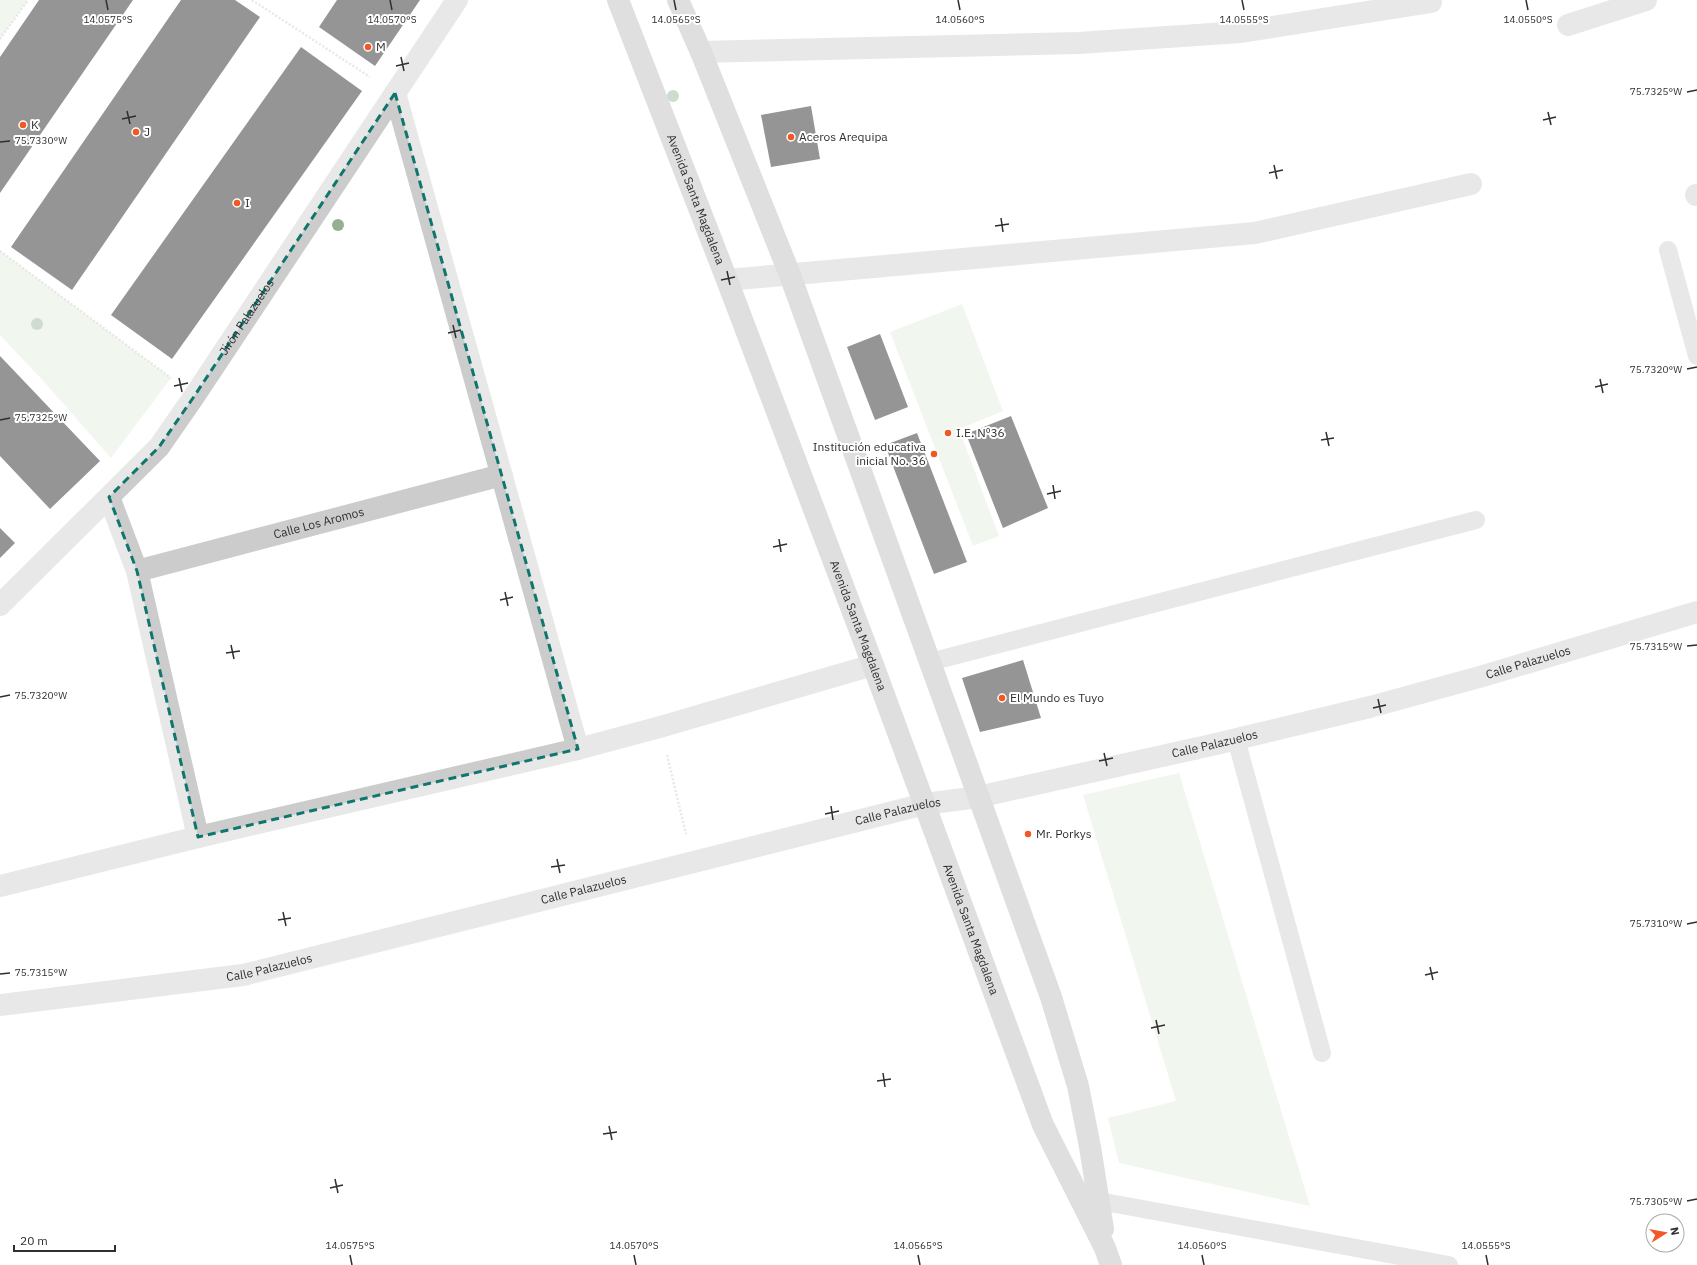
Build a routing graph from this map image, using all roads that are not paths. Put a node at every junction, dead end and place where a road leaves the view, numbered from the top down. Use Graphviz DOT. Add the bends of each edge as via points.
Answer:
graph roads {
  1 [pos="457,0"];
  2 [pos="618,0"];
  3 [pos="678,0"];
  4 [pos="1646,0"];
  5 [pos="1431,2"];
  6 [pos="1568,25"];
  7 [pos="701,52"];
  8 [pos="395,93"];
  9 [pos="1471,184"];
  10 [pos="1668,250"];
  11 [pos="790,275"];
  12 [pos="727,280"];
  13 [pos="1697,356"];
  14 [pos="502,475"];
  15 [pos="109,497"];
  16 [pos="1476,520"];
  17 [pos="137,571"];
  18 [pos="0,605"];
  19 [pos="1697,612"];
  20 [pos="930,662"];
  21 [pos="873,665"];
  22 [pos="1236,739"];
  23 [pos="578,749"];
  24 [pos="978,797"];
  25 [pos="925,804"];
  26 [pos="198,837"];
  27 [pos="0,886"];
  28 [pos="0,1005"];
  29 [pos="1322,1052"];
  30 [pos="1098,1201"];
  31 [pos="1108,1257"];
  32 [pos="1449,1265"];
  1 -- 8 [label="street, Jirón Palazuelos"];
  2 -- 12 [label="main road, Avenida Santa Magdalena"];
  3 -- 7 [label="main road, Avenida Santa Magdalena"];
  4 -- 6 [label="street"];
  5 -- 7 [label="street" via="1241,32 1140,39 1078,43"];
  7 -- 11 [label="main road, Avenida Santa Magdalena"];
  8 -- 14 [label="street"];
  8 -- 15 [label="street, Jirón Palazuelos" via="194,398 159,447"];
  9 -- 11 [label="street" via="1255,233"];
  10 -- 13 [label="lane"];
  11 -- 12 [label="street"];
  11 -- 20 [label="main road, Avenida Santa Magdalena"];
  12 -- 21 [label="main road, Avenida Santa Magdalena"];
  14 -- 17 [label="street, Calle Los Aromos"];
  14 -- 23 [label="street"];
  15 -- 17 [label="street"];
  15 -- 18 [label="street, Jirón Palazuelos"];
  16 -- 20 [label="lane"];
  17 -- 26 [label="street"];
  19 -- 22 [label="street, Calle Palazuelos" via="1483,676 1370,707"];
  20 -- 24 [label="main road, Avenida Santa Magdalena"];
  21 -- 23 [label="street"];
  21 -- 25 [label="main road, Avenida Santa Magdalena"];
  22 -- 24 [label="street, Calle Palazuelos"];
  22 -- 29 [label="lane"];
  23 -- 26 [label="street"];
  24 -- 25 [label="street, Calle Palazuelos"];
  24 -- 30 [label="main road, Avenida Santa Magdalena" via="1051,997 1078,1086"];
  25 -- 28 [label="street, Calle Palazuelos" via="243,975"];
  25 -- 31 [label="main road, Avenida Santa Magdalena" via="1043,1126"];
  26 -- 27 [label="street"];
  30 -- 31 [label="main road, Avenida Santa Magdalena"];
  30 -- 32 [label="lane"];
}
